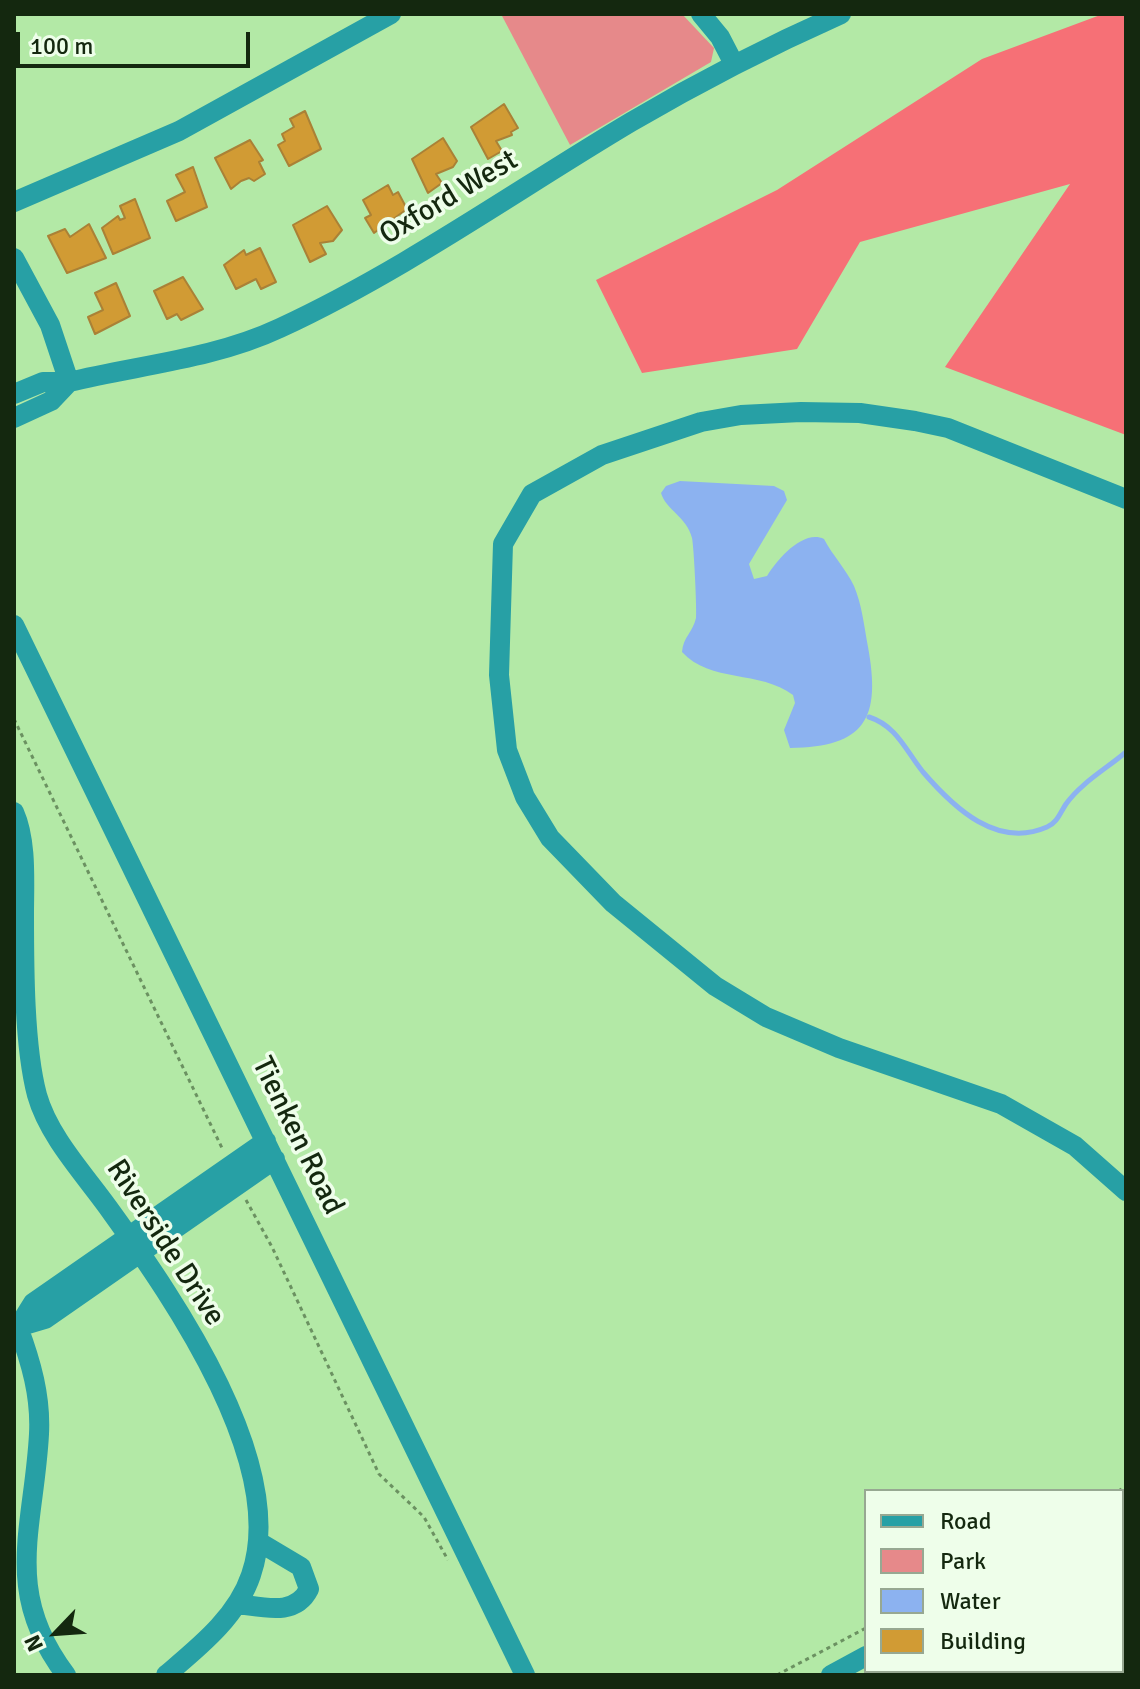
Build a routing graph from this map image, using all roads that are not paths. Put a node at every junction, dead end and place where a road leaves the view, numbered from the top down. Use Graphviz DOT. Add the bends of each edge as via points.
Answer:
graph roads {
  1 [pos="391,14"];
  2 [pos="701,14"];
  3 [pos="841,14"];
  4 [pos="734,64"];
  5 [pos="14,202"];
  6 [pos="14,258"];
  7 [pos="69,382"];
  8 [pos="14,394"];
  9 [pos="14,418"];
  10 [pos="1126,499"];
  11 [pos="14,625"];
  12 [pos="14,812"];
  13 [pos="20,983"];
  14 [pos="271,1150"];
  15 [pos="1126,1191"];
  16 [pos="135,1244"];
  17 [pos="16,1328"];
  18 [pos="259,1542"];
  19 [pos="237,1604"];
  20 [pos="864,1657"];
  21 [pos="66,1675"];
  22 [pos="166,1675"];
  23 [pos="525,1675"];
  24 [pos="831,1675"];
  1 -- 5 [label="street" via="179,131"];
  2 -- 4 [label="street"];
  3 -- 4 [label="street, Oxford West"];
  4 -- 7 [label="street, Oxford West" via="401,263 279,328 231,347"];
  6 -- 7 [label="street" via="50,325"];
  7 -- 8 [label="street, Oxford West" via="43,382"];
  7 -- 9 [label="street, Oxford West" via="51,401"];
  10 -- 15 [label="street" via="948,428 915,421 860,413 778,412 701,422 602,455 532,494 503,544 499,675 507,750 525,797 550,838 613,903 715,986 766,1017 1001,1104 1075,1146"];
  11 -- 14 [label="street, Tienken Road"];
  12 -- 13 [label="street, Riverside Drive" via="23,858"];
  13 -- 16 [label="street, Riverside Drive" via="38,1096 58,1136"];
  14 -- 16 [label="street"];
  14 -- 23 [label="street, Tienken Road"];
  16 -- 17 [label="street" via="33,1303"];
  16 -- 18 [label="street, Riverside Drive" via="181,1318 244,1441 257,1488"];
  17 -- 21 [label="street" via="30,1359 38,1402 26,1549 29,1601 41,1636"];
  18 -- 19 [label="street, Riverside Drive"];
  18 -- 19 [label="street" via="301,1567 309,1589 294,1607"];
  19 -- 22 [label="street, Riverside Drive" via="199,1648"];
  20 -- 24 [label="street"];
}
